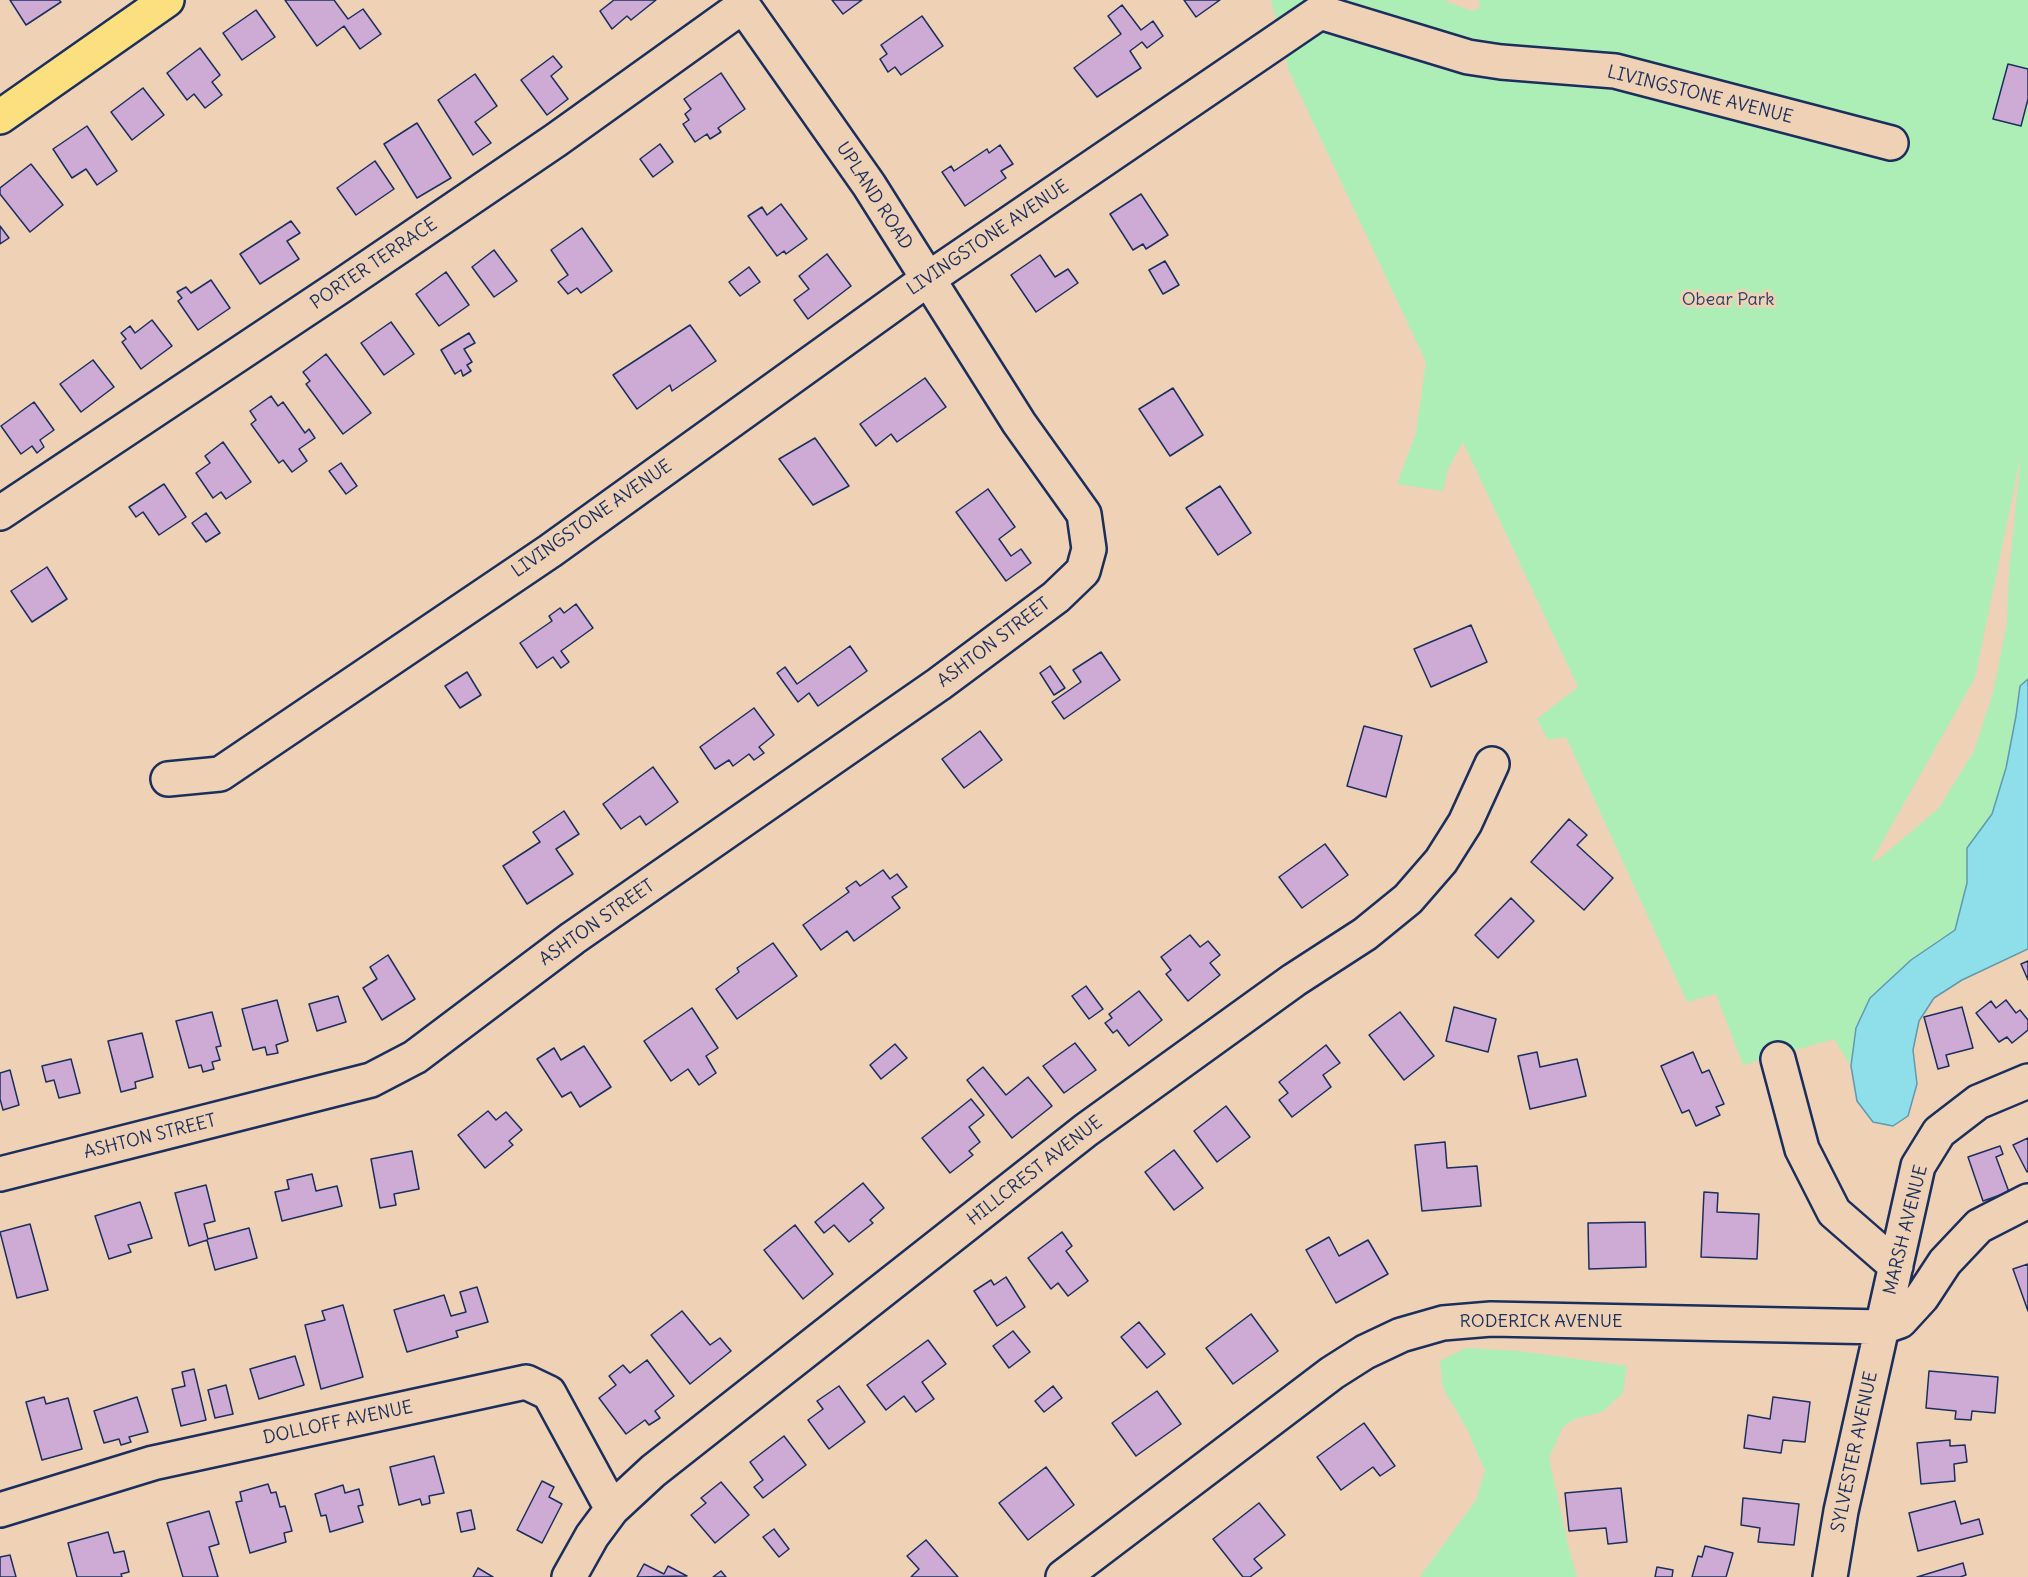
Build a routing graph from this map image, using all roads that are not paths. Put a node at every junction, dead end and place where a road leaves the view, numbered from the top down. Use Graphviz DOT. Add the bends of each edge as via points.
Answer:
graph roads {
  1 [pos="167,0"];
  2 [pos="741,3"];
  3 [pos="0,117"];
  4 [pos="1891,143"];
  5 [pos="928,279"];
  6 [pos="0,513"];
  7 [pos="1084,514"];
  8 [pos="1492,764"];
  9 [pos="168,779"];
  10 [pos="1778,1059"];
  11 [pos="2028,1081"];
  12 [pos="0,1174"];
  13 [pos="2028,1202"];
  14 [pos="1896,1266"];
  15 [pos="1883,1327"];
  16 [pos="612,1509"];
  17 [pos="0,1510"];
  18 [pos="569,1577"];
  19 [pos="1063,1577"];
  20 [pos="1830,1577"];
  1 -- 3 [label="main road"];
  2 -- 5 [label="street, UPLAND ROAD" via="868,185"];
  2 -- 6 [label="street, PORTER TERRACE" via="556,140"];
  4 -- 5 [label="street, LIVINGSTONE AVENUE" via="1615,72 1467,57 1320,12"];
  5 -- 7 [label="street, UPLAND ROAD" via="1019,423"];
  5 -- 9 [label="street, LIVINGSTONE AVENUE" via="550,551 220,774"];
  7 -- 12 [label="street, ASHTON STREET" via="1089,549 1083,571 1056,597 939,684 573,938 415,1057 361,1083"];
  8 -- 16 [label="street, HILLCREST AVENUE" via="1465,823 1441,861 1408,899 1365,934 1294,980 1086,1130 653,1471"];
  10 -- 14 [label="street" via="1802,1149 1834,1212"];
  11 -- 14 [label="street, MARSH AVENUE" via="1978,1102 1939,1132 1918,1166"];
  13 -- 15 [label="street" via="1979,1226 1945,1262 1922,1298 1900,1321"];
  14 -- 15 [label="street, MARSH AVENUE"];
  15 -- 19 [label="street, RODERICK AVENUE" via="1491,1319 1443,1323 1401,1335 1332,1373"];
  15 -- 20 [label="street, SYLVESTER AVENUE"];
  16 -- 17 [label="street, DOLLOFF AVENUE" via="549,1393 526,1382 153,1463"];
  16 -- 18 [label="street, HILLCREST AVENUE"];
}
